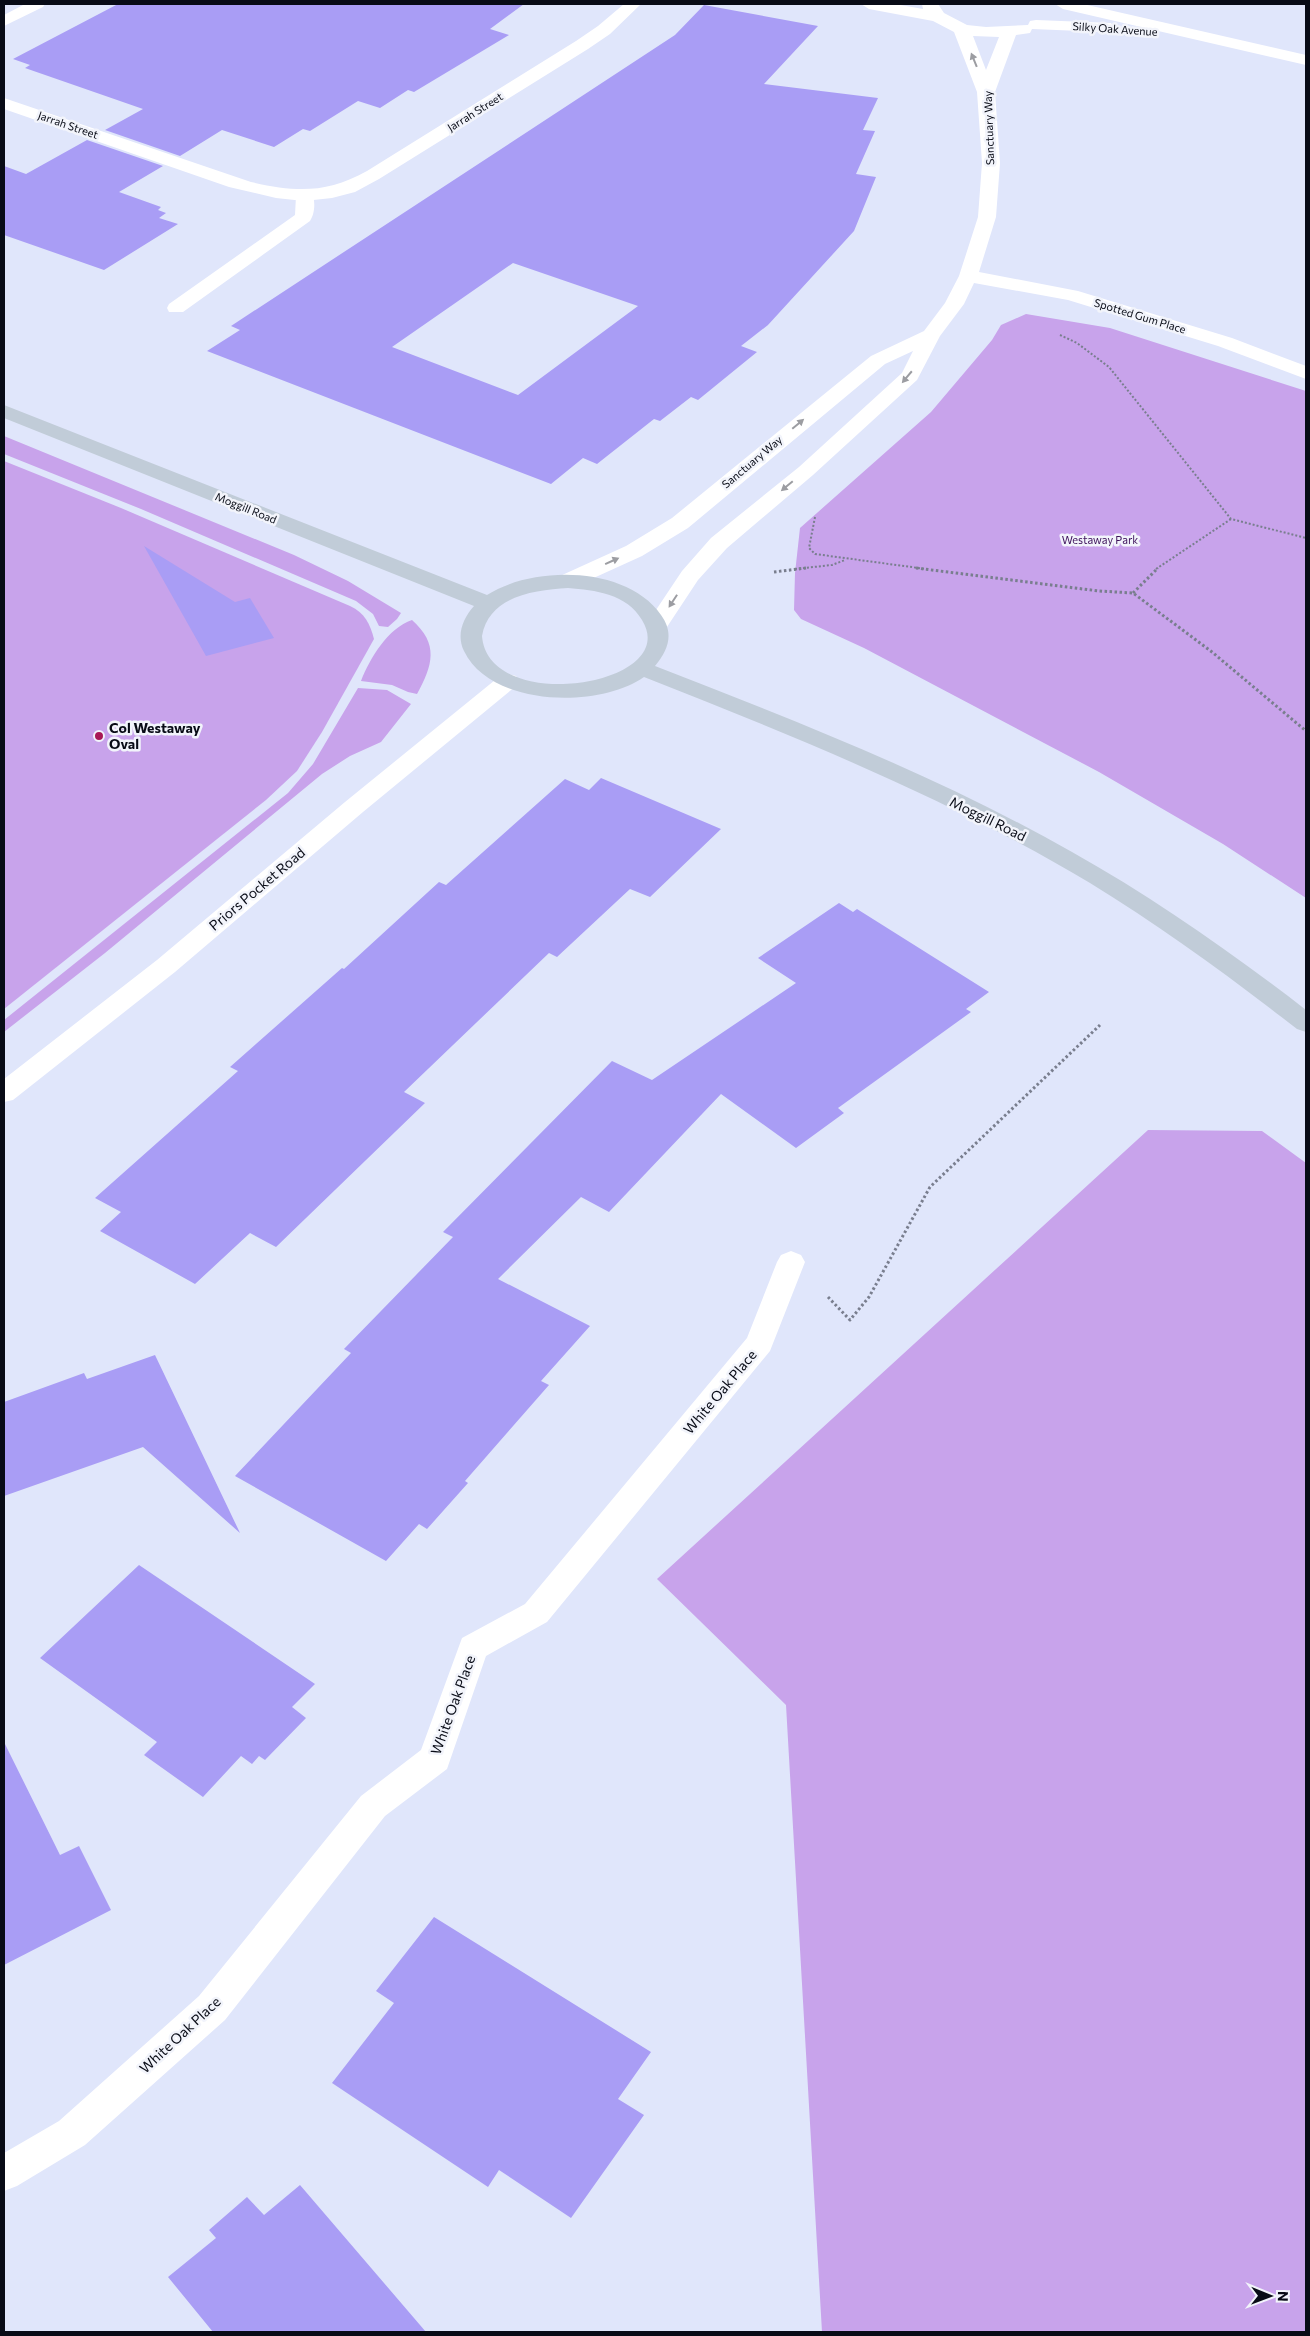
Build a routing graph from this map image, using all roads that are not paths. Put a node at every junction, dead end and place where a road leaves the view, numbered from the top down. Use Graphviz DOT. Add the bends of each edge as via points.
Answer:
graph roads {
  1 [pos="37,4"];
  2 [pos="633,4"];
  3 [pos="869,4"];
  4 [pos="1049,4"];
  5 [pos="1063,4"];
  6 [pos="932,10"];
  7 [pos="4,21"];
  8 [pos="1036,25"];
  9 [pos="961,28"];
  10 [pos="1009,32"];
  11 [pos="1193,36"];
  12 [pos="1306,60"];
  13 [pos="986,92"];
  14 [pos="4,103"];
  15 [pos="304,196"];
  16 [pos="968,276"];
  17 [pos="176,308"];
  18 [pos="931,335"];
  19 [pos="1306,373"];
  20 [pos="4,411"];
  21 [pos="568,581"];
  22 [pos="489,604"];
  23 [pos="657,625"];
  24 [pos="641,668"];
  25 [pos="508,681"];
  26 [pos="1306,1023"];
  27 [pos="4,1093"];
  28 [pos="791,1262"];
  29 [pos="4,2173"];
  1 -- 7 [label="street"];
  2 -- 15 [label="street, Jarrah Street" via="582,45 373,175 344,190"];
  3 -- 6 [label="street, Silky Oak Avenue"];
  4 -- 8 [label="street" via="1050,13"];
  5 -- 11 [label="street, Silky Oak Avenue"];
  6 -- 9 [label="street, Silky Oak Avenue"];
  8 -- 10 [label="street, Silky Oak Avenue"];
  8 -- 11 [label="street, Silky Oak Avenue" via="1090,26"];
  9 -- 10 [label="street, Silky Oak Avenue"];
  13 -- 9 [label="street, one-way"];
  10 -- 13 [label="street, Sanctuary Way"];
  11 -- 12 [label="street, Silky Oak Avenue"];
  13 -- 16 [label="street, Sanctuary Way" via="991,163 987,218"];
  14 -- 15 [label="street, Jarrah Street" via="235,182 270,192"];
  15 -- 17 [label="lane" via="304,217"];
  16 -- 18 [label="street, Sanctuary Way" via="954,304"];
  16 -- 19 [label="street, Spotted Gum Place" via="1071,295 1225,342"];
  21 -- 18 [label="street, Sanctuary Way, one-way" via="634,551 680,523 878,360"];
  18 -- 23 [label="street, Sanctuary Way, one-way" via="910,376 806,471 719,543 690,576"];
  20 -- 22 [label="main road, Moggill Road"];
  21 -- 22 [label="main road" via="524,587"];
  21 -- 23 [label="main road" via="599,584 626,593 647,607"];
  22 -- 25 [label="main road" via="476,619 470,636 474,653 487,668"];
  23 -- 24 [label="main road" via="659,640 653,655"];
  24 -- 25 [label="main road" via="620,680 593,689 563,692 534,689"];
  24 -- 26 [label="main road, Moggill Road" via="788,726 1025,836 1125,894 1235,967"];
  25 -- 27 [label="street, Priors Pocket Road" via="354,806 166,966"];
  28 -- 29 [label="street, White Oak Place" via="760,1343 536,1613 473,1648 435,1759 373,1806 212,2008 72,2133"];
}
